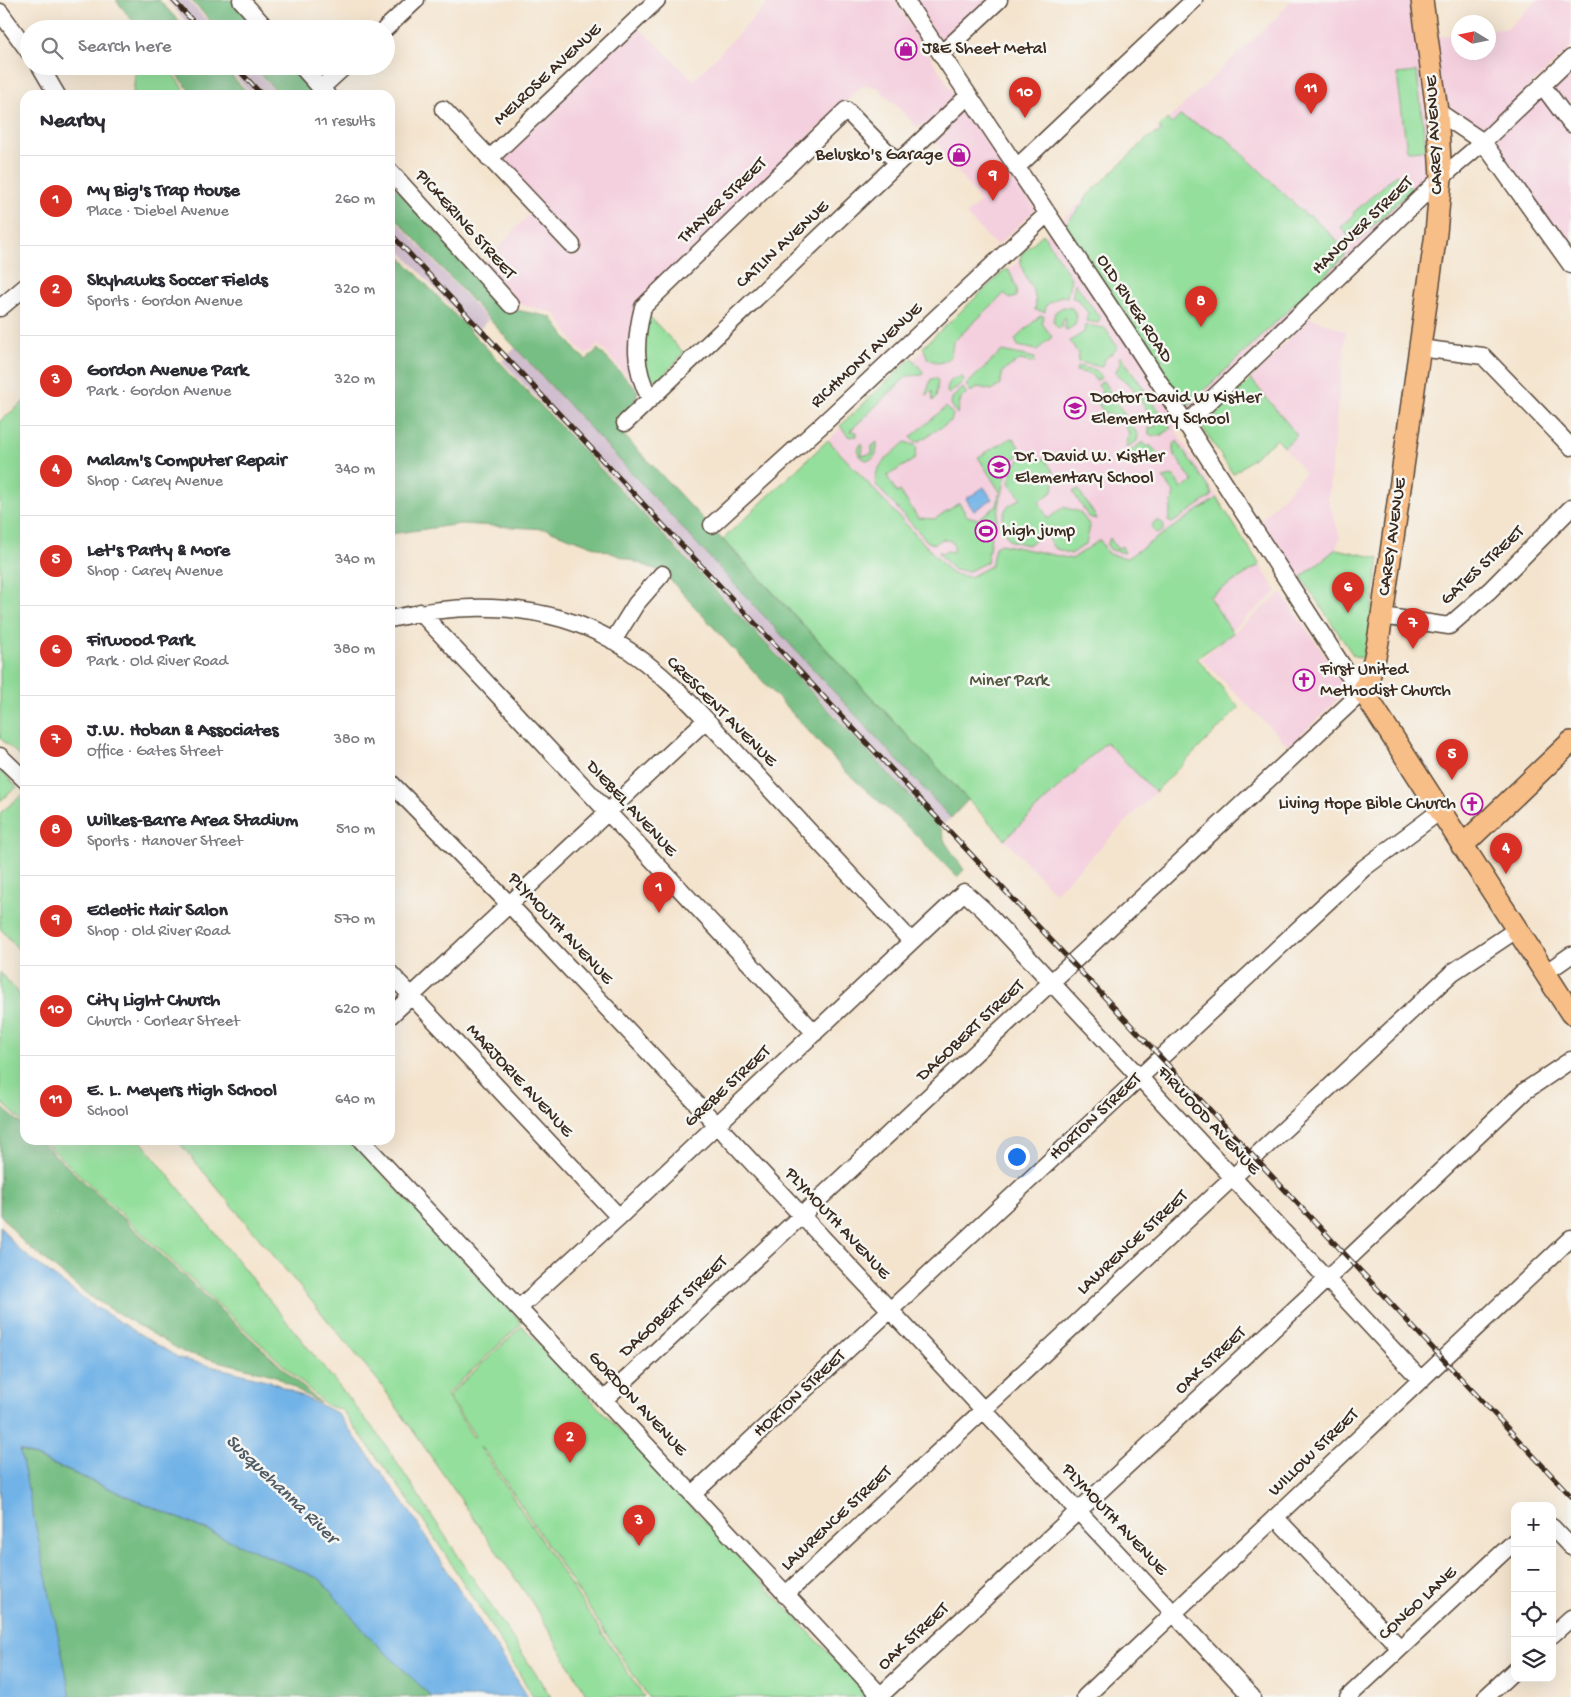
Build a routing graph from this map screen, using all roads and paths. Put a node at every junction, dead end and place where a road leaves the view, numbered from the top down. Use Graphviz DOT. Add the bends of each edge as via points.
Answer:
graph roads {
  1 [pos="241,0"];
  2 [pos="416,0"];
  3 [pos="656,0"];
  4 [pos="905,0"];
  5 [pos="999,0"];
  6 [pos="1194,0"];
  7 [pos="1422,0"];
  8 [pos="0,12"];
  9 [pos="259,20"];
  10 [pos="395,20"];
  11 [pos="20,40"];
  12 [pos="941,54"];
  13 [pos="1571,58"];
  14 [pos="45,75"];
  15 [pos="309,75"];
  16 [pos="338,75"];
  17 [pos="1542,85"];
  18 [pos="54,90"];
  19 [pos="322,90"];
  20 [pos="326,90"];
  21 [pos="968,96"];
  22 [pos="443,109"];
  23 [pos="1437,111"];
  24 [pos="1571,124"];
  25 [pos="1483,142"];
  26 [pos="489,159"];
  27 [pos="898,163"];
  28 [pos="1016,168"];
  29 [pos="395,177"];
  30 [pos="1441,178"];
  31 [pos="1047,214"];
  32 [pos="572,245"];
  33 [pos="1571,265"];
  34 [pos="20,291"];
  35 [pos="511,305"];
  36 [pos="0,308"];
  37 [pos="1419,348"];
  38 [pos="650,398"];
  39 [pos="625,423"];
  40 [pos="1186,425"];
  41 [pos="1571,448"];
  42 [pos="1571,508"];
  43 [pos="712,525"];
  44 [pos="662,574"];
  45 [pos="420,612"];
  46 [pos="1382,616"];
  47 [pos="395,618"];
  48 [pos="614,641"];
  49 [pos="1363,691"];
  50 [pos="706,720"];
  51 [pos="1571,742"];
  52 [pos="0,756"];
  53 [pos="20,775"];
  54 [pos="395,787"];
  55 [pos="1440,811"];
  56 [pos="607,812"];
  57 [pos="1462,846"];
  58 [pos="964,892"];
  59 [pos="509,904"];
  60 [pos="1516,930"];
  61 [pos="912,941"];
  62 [pos="1571,956"];
  63 [pos="1545,973"];
  64 [pos="395,978"];
  65 [pos="1052,983"];
  66 [pos="411,996"];
  67 [pos="395,1011"];
  68 [pos="1571,1013"];
  69 [pos="815,1033"];
  70 [pos="1571,1060"];
  71 [pos="1139,1076"];
  72 [pos="717,1125"];
  73 [pos="366,1145"];
  74 [pos="1233,1178"];
  75 [pos="801,1216"];
  76 [pos="619,1217"];
  77 [pos="1571,1238"];
  78 [pos="1328,1278"];
  79 [pos="519,1308"];
  80 [pos="890,1310"];
  81 [pos="1420,1379"];
  82 [pos="604,1399"];
  83 [pos="984,1409"];
  84 [pos="693,1494"];
  85 [pos="1080,1511"];
  86 [pos="1275,1517"];
  87 [pos="1556,1531"];
  88 [pos="1511,1545"];
  89 [pos="1571,1547"];
  90 [pos="785,1594"];
  91 [pos="1173,1614"];
  92 [pos="1571,1618"];
  93 [pos="1556,1631"];
  94 [pos="1400,1648"];
  95 [pos="1511,1674"];
  96 [pos="881,1696"];
  97 [pos="1085,1697"];
  98 [pos="1252,1697"];
  99 [pos="1348,1697"];
  100 [pos="1486,1697"];
  1 -- 9 [label="street"];
  2 -- 10 [label="street"];
  3 -- 26 [label="street, MELROSE AVENUE"];
  4 -- 12 [label="street, OLD RIVER ROAD"];
  5 -- 12 [label="street"];
  6 -- 28 [label="street"];
  7 -- 23 [label="main road, CAREY AVENUE"];
  8 -- 11 [label="street"];
  12 -- 21 [label="street, OLD RIVER ROAD"];
  13 -- 17 [label="street, HANOVER STREET"];
  14 -- 18 [label="street"];
  15 -- 19 [label="street"];
  16 -- 20 [label="street"];
  17 -- 24 [label="street"];
  17 -- 25 [label="street, HANOVER STREET"];
  21 -- 27 [label="street, CATLIN AVENUE"];
  21 -- 28 [label="street, OLD RIVER ROAD"];
  22 -- 26 [label="street"];
  23 -- 25 [label="street"];
  23 -- 30 [label="main road, CAREY AVENUE"];
  25 -- 30 [label="street, HANOVER STREET"];
  25 -- 33 [label="street"];
  26 -- 32 [label="street"];
  27 -- 38 [label="street, CATLIN AVENUE"];
  27 -- 38 [label="street, THAYER STREET" via="846,110 643,307 637,337 637,360 641,383"];
  28 -- 31 [label="street, OLD RIVER ROAD"];
  29 -- 35 [label="street, PICKERING STREET"];
  30 -- 37 [label="main road, CAREY AVENUE"];
  30 -- 40 [label="street, HANOVER STREET"];
  31 -- 40 [label="street, OLD RIVER ROAD"];
  31 -- 43 [label="street, RICHMONT AVENUE"];
  34 -- 36 [label="street"];
  37 -- 41 [label="street" via="1482,356"];
  37 -- 46 [label="main road, CAREY AVENUE"];
  38 -- 39 [label="street, CATLIN AVENUE"];
  40 -- 49 [label="street, OLD RIVER ROAD" via="1347,672"];
  42 -- 46 [label="street, GATES STREET" via="1490,590 1449,626"];
  44 -- 48 [label="street" via="636,604"];
  45 -- 47 [label="street, CRESCENT AVENUE"];
  45 -- 48 [label="street, CRESCENT AVENUE" via="489,607 533,612"];
  45 -- 56 [label="street, DIEBEL AVENUE"];
  46 -- 49 [label="main road, CAREY AVENUE" via="1375,658"];
  48 -- 50 [label="street, CRESCENT AVENUE" via="656,672"];
  49 -- 55 [label="main road"];
  49 -- 65 [label="street, DAGOBERT STREET"];
  50 -- 56 [label="street"];
  50 -- 61 [label="street, CRESCENT AVENUE"];
  51 -- 57 [label="main road"];
  52 -- 53 [label="street"];
  54 -- 59 [label="street, PLYMOUTH AVENUE"];
  55 -- 57 [label="main road"];
  55 -- 71 [label="street, HORTON STREET" via="1364,868"];
  56 -- 59 [label="street"];
  56 -- 69 [label="street, DIEBEL AVENUE"];
  57 -- 60 [label="main road"];
  58 -- 61 [label="street, GREBE STREET"];
  58 -- 65 [label="street, FIRWOOD AVENUE"];
  59 -- 66 [label="street"];
  59 -- 72 [label="street, PLYMOUTH AVENUE"];
  60 -- 63 [label="main road"];
  60 -- 74 [label="street, LAWRENCE STREET" via="1453,972"];
  61 -- 69 [label="street, GREBE STREET"];
  62 -- 63 [label="street"];
  63 -- 68 [label="main road"];
  64 -- 66 [label="street, MARJORIE AVENUE"];
  65 -- 71 [label="street, FIRWOOD AVENUE"];
  65 -- 75 [label="street, DAGOBERT STREET"];
  66 -- 67 [label="street"];
  66 -- 76 [label="street, MARJORIE AVENUE"];
  69 -- 72 [label="street, GREBE STREET"];
  70 -- 78 [label="street, OAK STREET" via="1525,1091"];
  71 -- 74 [label="street, FIRWOOD AVENUE"];
  71 -- 80 [label="street, HORTON STREET"];
  72 -- 75 [label="street, PLYMOUTH AVENUE"];
  72 -- 76 [label="street, GREBE STREET"];
  73 -- 79 [label="street, GORDON AVENUE"];
  74 -- 78 [label="street, FIRWOOD AVENUE"];
  74 -- 83 [label="street, LAWRENCE STREET"];
  75 -- 80 [label="street, PLYMOUTH AVENUE"];
  75 -- 82 [label="street, DAGOBERT STREET"];
  76 -- 79 [label="street, GREBE STREET"];
  77 -- 81 [label="street, WILLOW STREET"];
  78 -- 81 [label="street, FIRWOOD AVENUE"];
  78 -- 85 [label="street, OAK STREET"];
  79 -- 82 [label="street, GORDON AVENUE"];
  80 -- 83 [label="street, PLYMOUTH AVENUE"];
  80 -- 84 [label="street, HORTON STREET"];
  81 -- 86 [label="street, WILLOW STREET"];
  82 -- 84 [label="street, GORDON AVENUE"];
  83 -- 85 [label="street, PLYMOUTH AVENUE"];
  83 -- 90 [label="street, LAWRENCE STREET"];
  84 -- 90 [label="street, GORDON AVENUE"];
  85 -- 91 [label="street, PLYMOUTH AVENUE"];
  85 -- 96 [label="street, OAK STREET"];
  86 -- 91 [label="street, WILLOW STREET"];
  86 -- 94 [label="street"];
  87 -- 89 [label="street"];
  88 -- 94 [label="street, CONGO LANE"];
  90 -- 96 [label="street, GORDON AVENUE"];
  91 -- 97 [label="street, WILLOW STREET"];
  91 -- 98 [label="street, PLYMOUTH AVENUE"];
  92 -- 93 [label="street"];
  94 -- 99 [label="street, CONGO LANE"];
  95 -- 100 [label="street"];
}
